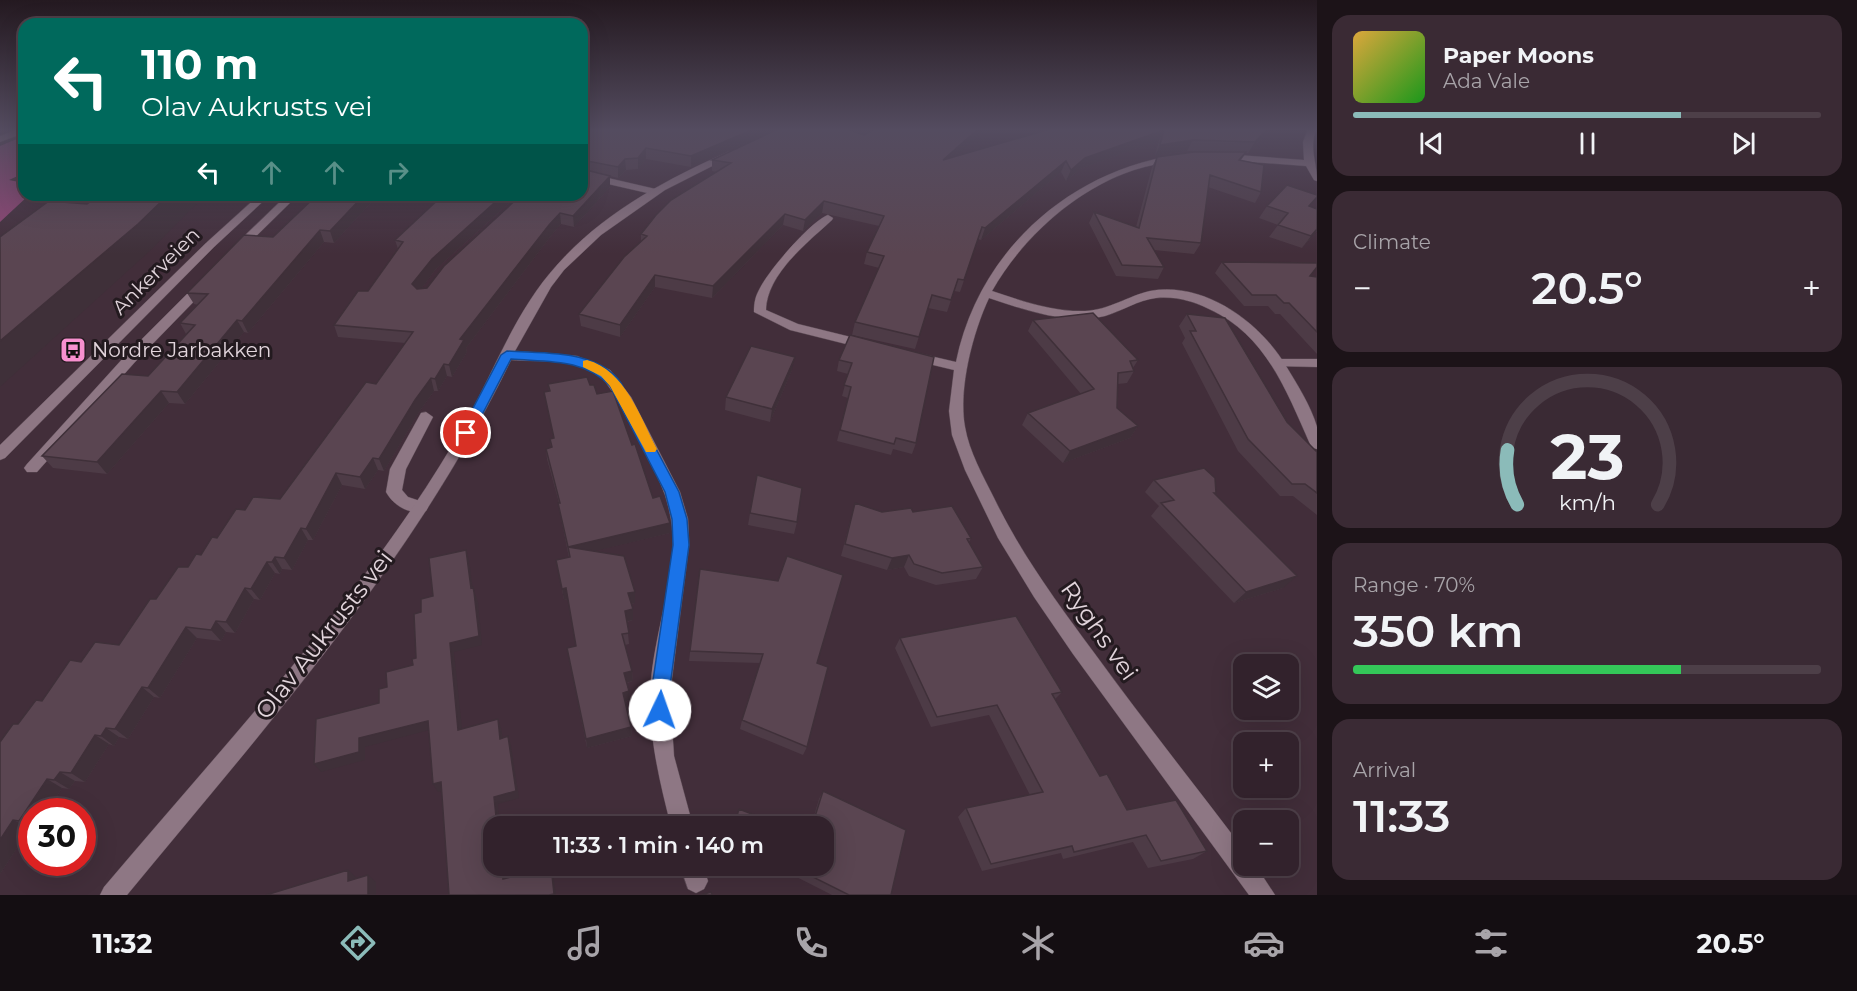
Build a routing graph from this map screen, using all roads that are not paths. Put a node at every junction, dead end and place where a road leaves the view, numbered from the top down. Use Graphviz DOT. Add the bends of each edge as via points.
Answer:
graph roads {
  1 [pos="695,171"];
  2 [pos="1120,171"];
  3 [pos="588,176"];
  4 [pos="656,192"];
  5 [pos="258,201"];
  6 [pos="287,201"];
  7 [pos="828,218"];
  8 [pos="985,293"];
  9 [pos="882,348"];
  10 [pos="904,354"];
  11 [pos="507,355"];
  12 [pos="1279,363"];
  13 [pos="1317,363"];
  14 [pos="960,367"];
  15 [pos="426,417"];
  16 [pos="1317,444"];
  17 [pos="0,454"];
  18 [pos="32,468"];
  19 [pos="420,507"];
  20 [pos="679,816"];
  21 [pos="112,895"];
  22 [pos="1263,895"];
  1 -- 4 [label="street, Olav Aukrusts vei"];
  2 -- 8 [label="street, Ryghs vei" via="1095,182 1027,237"];
  3 -- 4 [label="street"];
  4 -- 11 [label="street, Olav Aukrusts vei" via="603,228 561,267 543,290"];
  5 -- 17 [label="street, Ankerveien"];
  6 -- 18 [label="street" via="130,358"];
  7 -- 9 [label="street" via="778,270 761,300 760,312 794,327"];
  8 -- 12 [label="street" via="1025,306 1071,314 1102,312 1158,293 1193,298 1246,325"];
  8 -- 14 [label="street, Ryghs vei"];
  10 -- 14 [label="street"];
  11 -- 19 [label="street, Olav Aukrusts vei" via="475,418"];
  11 -- 20 [label="street" via="577,360 605,373 624,397 672,492 680,519 681,545 660,694 664,756"];
  12 -- 13 [label="street"];
  12 -- 16 [label="street"];
  14 -- 22 [label="street, Ryghs vei" via="957,425 976,479 1015,555 1158,757"];
  15 -- 19 [label="street" via="398,469 394,492 403,502"];
  19 -- 21 [label="street, Olav Aukrusts vei" via="372,579 318,648"];
}
